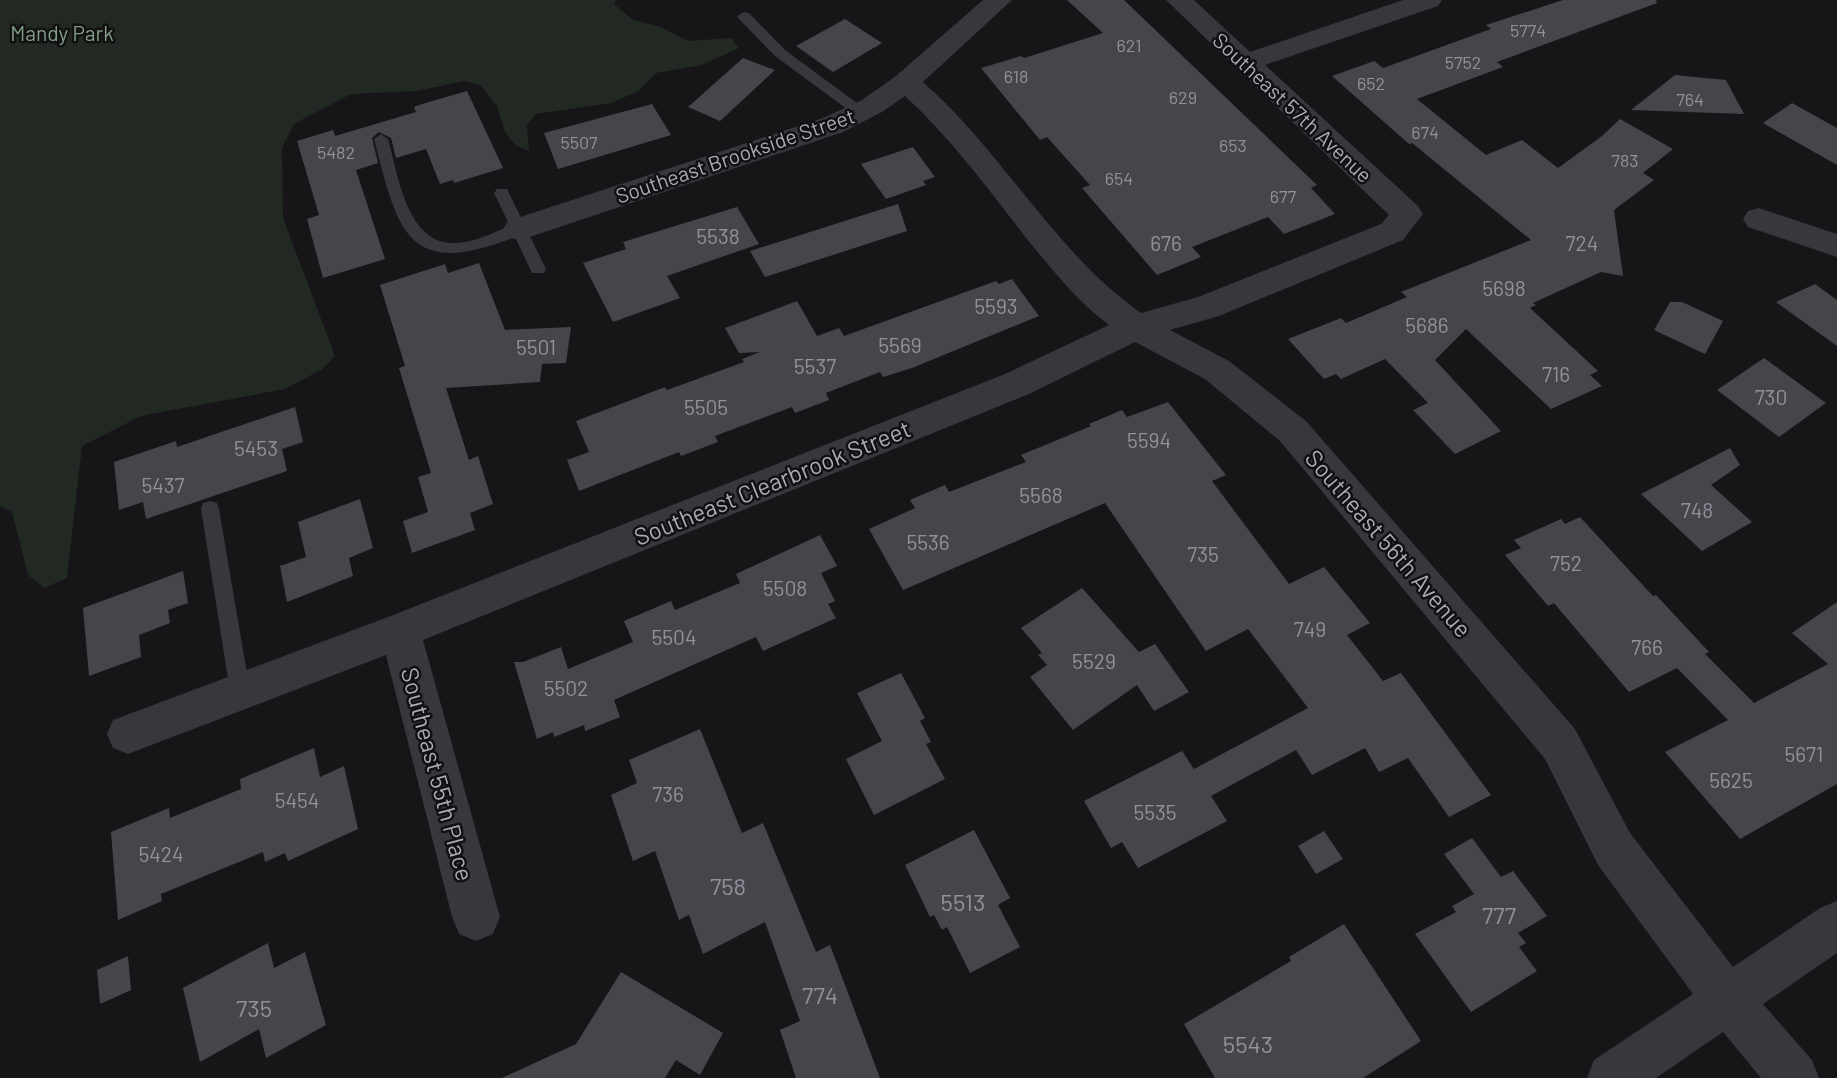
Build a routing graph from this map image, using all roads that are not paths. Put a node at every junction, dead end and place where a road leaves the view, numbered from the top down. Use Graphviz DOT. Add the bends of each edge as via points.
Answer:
graph roads {
  1 [pos="999,0"];
  2 [pos="1179,0"];
  3 [pos="1429,0"];
  4 [pos="744,16"];
  5 [pos="1248,62"];
  6 [pos="906,82"];
  7 [pos="860,112"];
  8 [pos="382,139"];
  9 [pos="502,193"];
  10 [pos="1407,214"];
  11 [pos="1759,219"];
  12 [pos="519,229"];
  13 [pos="1837,246"];
  14 [pos="538,269"];
  15 [pos="1136,327"];
  16 [pos="210,509"];
  17 [pos="400,631"];
  18 [pos="240,691"];
  19 [pos="128,734"];
  20 [pos="476,917"];
  21 [pos="1837,925"];
  22 [pos="1727,999"];
  23 [pos="1612,1078"];
  24 [pos="1794,1078"];
  1 -- 6 [label="street, Southeast Brookside Street"];
  2 -- 5 [label="street, Southeast 57th Avenue"];
  3 -- 5 [label="street"];
  4 -- 7 [label="lane" via="780,53"];
  5 -- 10 [label="street, Southeast 57th Avenue"];
  6 -- 7 [label="street, Southeast Brookside Street"];
  6 -- 15 [label="street, Southeast 56th Avenue" via="943,115 1073,274"];
  7 -- 12 [label="street, Southeast Brookside Street" via="833,125"];
  8 -- 12 [label="lane" via="412,230 429,244 451,249"];
  9 -- 12 [label="lane"];
  10 -- 15 [label="street, Southeast Clearbrook Street" via="1392,232 1207,307"];
  11 -- 13 [label="street"];
  12 -- 14 [label="lane"];
  15 -- 17 [label="street, Southeast Clearbrook Street" via="1017,384"];
  15 -- 22 [label="street, Southeast 56th Avenue" via="1217,370 1293,430 1560,744 1614,849"];
  16 -- 18 [label="lane"];
  17 -- 18 [label="street, Southeast Clearbrook Street"];
  17 -- 20 [label="street, Southeast 55th Place"];
  18 -- 19 [label="street, Southeast Clearbrook Street"];
  21 -- 22 [label="street"];
  22 -- 23 [label="street"];
  22 -- 24 [label="street, Southeast 56th Avenue"];
}
